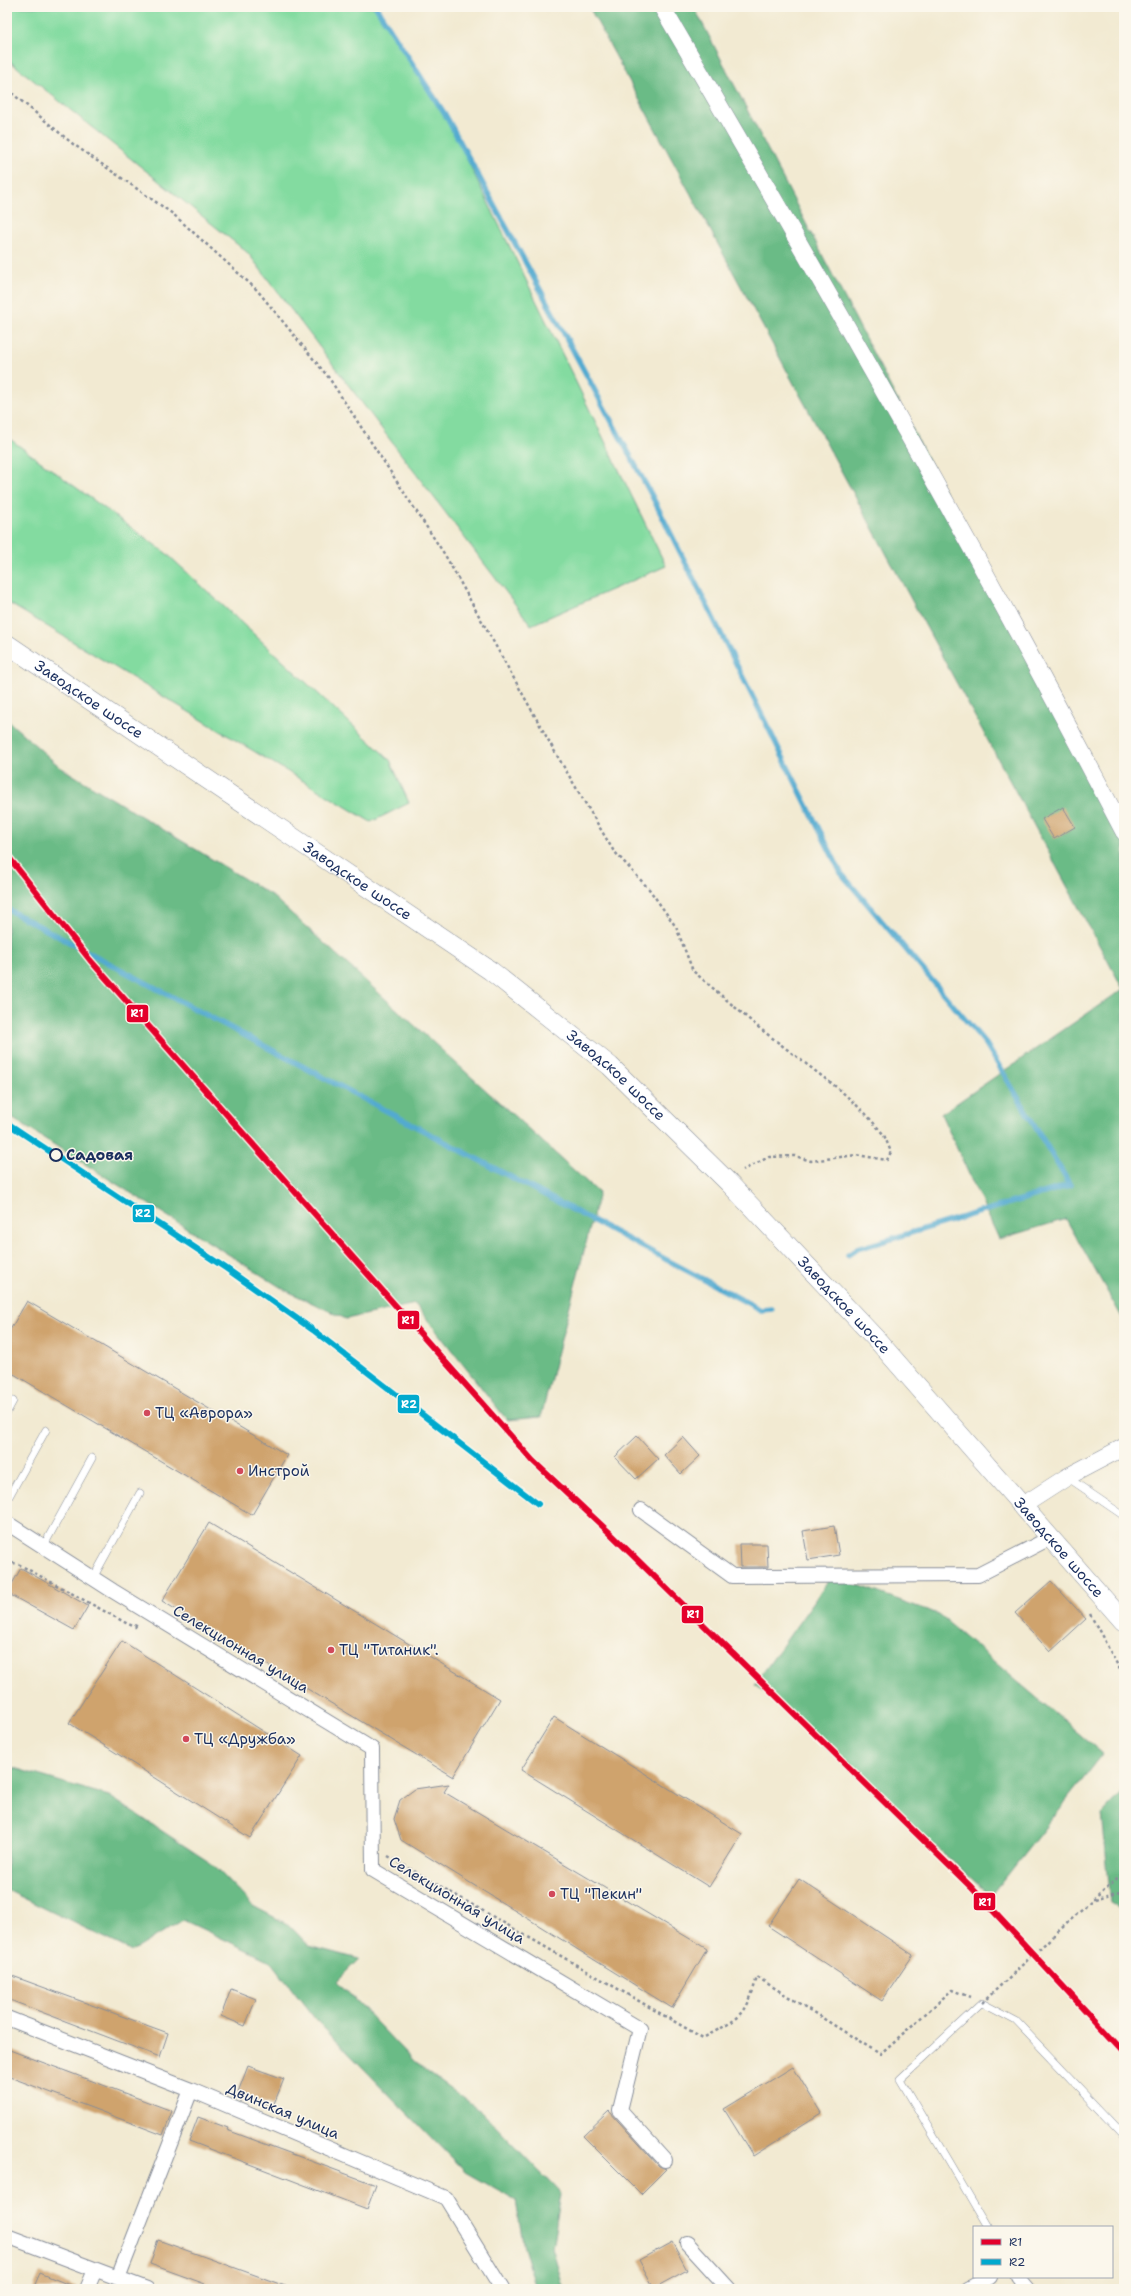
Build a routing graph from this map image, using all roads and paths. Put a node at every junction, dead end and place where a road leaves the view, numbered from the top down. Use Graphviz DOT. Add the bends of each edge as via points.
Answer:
graph roads {
  1 [pos="662,7"];
  2 [pos="7,89"];
  3 [pos="7,644"];
  4 [pos="1124,832"];
  5 [pos="729,1183"];
  6 [pos="13,1402"];
  7 [pos="7,1412"];
  8 [pos="46,1430"];
  9 [pos="1124,1447"];
  10 [pos="92,1458"];
  11 [pos="1067,1477"];
  12 [pos="140,1493"];
  13 [pos="7,1500"];
  14 [pos="1022,1506"];
  15 [pos="641,1510"];
  16 [pos="1124,1516"];
  17 [pos="7,1523"];
  18 [pos="1050,1538"];
  19 [pos="43,1547"];
  20 [pos="7,1561"];
  21 [pos="93,1578"];
  22 [pos="1088,1609"];
  23 [pos="138,1622"];
  24 [pos="1124,1622"];
  25 [pos="1124,1677"];
  26 [pos="373,1847"];
  27 [pos="1124,1872"];
  28 [pos="1124,1891"];
  29 [pos="1093,1901"];
  30 [pos="982,2003"];
  31 [pos="7,2018"];
  32 [pos="191,2090"];
  33 [pos="1124,2135"];
  34 [pos="665,2160"];
  35 [pos="986,2226"];
  36 [pos="7,2236"];
  37 [pos="687,2243"];
  38 [pos="94,2270"];
  39 [pos="118,2278"];
  40 [pos="988,2278"];
  41 [pos="1019,2278"];
  42 [pos="87,2289"];
  43 [pos="147,2289"];
  44 [pos="502,2289"];
  45 [pos="729,2289"];
  46 [pos="968,2289"];
  47 [pos="1028,2289"];
  1 -- 4 [label="street" via="863,353 1050,690"];
  2 -- 5 [label="path" via="73,144 173,214 257,290 329,378 445,555 612,850 650,889 676,927 693,971 758,1027 850,1099 884,1135 891,1152 887,1160 856,1155 811,1161 795,1156 769,1157 744,1169"];
  3 -- 5 [label="main road, Заводское шоссе" via="491,971 610,1066"];
  5 -- 14 [label="main road, Заводское шоссе" via="878,1341"];
  6 -- 7 [label="lane"];
  8 -- 13 [label="lane"];
  9 -- 11 [label="street"];
  10 -- 19 [label="lane"];
  11 -- 14 [label="street"];
  11 -- 16 [label="lane"];
  12 -- 21 [label="lane"];
  14 -- 18 [label="main road, Заводское шоссе"];
  15 -- 18 [label="street" via="732,1576 978,1575"];
  17 -- 19 [label="street, Селекционная улица"];
  18 -- 24 [label="main road, Заводское шоссе"];
  19 -- 21 [label="street, Селекционная улица"];
  20 -- 23 [label="path" via="20,1565 126,1623 135,1626"];
  21 -- 26 [label="street, Селекционная улица" via="372,1749"];
  22 -- 25 [label="path"];
  26 -- 30 [label="path" via="703,2038 738,2019 749,2004 757,1976 880,2054 952,1990"];
  26 -- 34 [label="street, Селекционная улица" via="373,1870 640,2029 620,2110"];
  27 -- 29 [label="path"];
  28 -- 29 [label="path"];
  29 -- 30 [label="path, bridge"];
  30 -- 33 [label="lane" via="1016,2021"];
  30 -- 35 [label="lane" via="900,2079"];
  31 -- 32 [label="street, Двинская улица"];
  32 -- 39 [label="street"];
  32 -- 44 [label="street, Двинская улица" via="446,2198"];
  36 -- 38 [label="street"];
  37 -- 45 [label="street"];
  38 -- 39 [label="street"];
  38 -- 42 [label="street"];
  39 -- 43 [label="street"];
  40 -- 46 [label="street"];
  41 -- 47 [label="street"];
}
